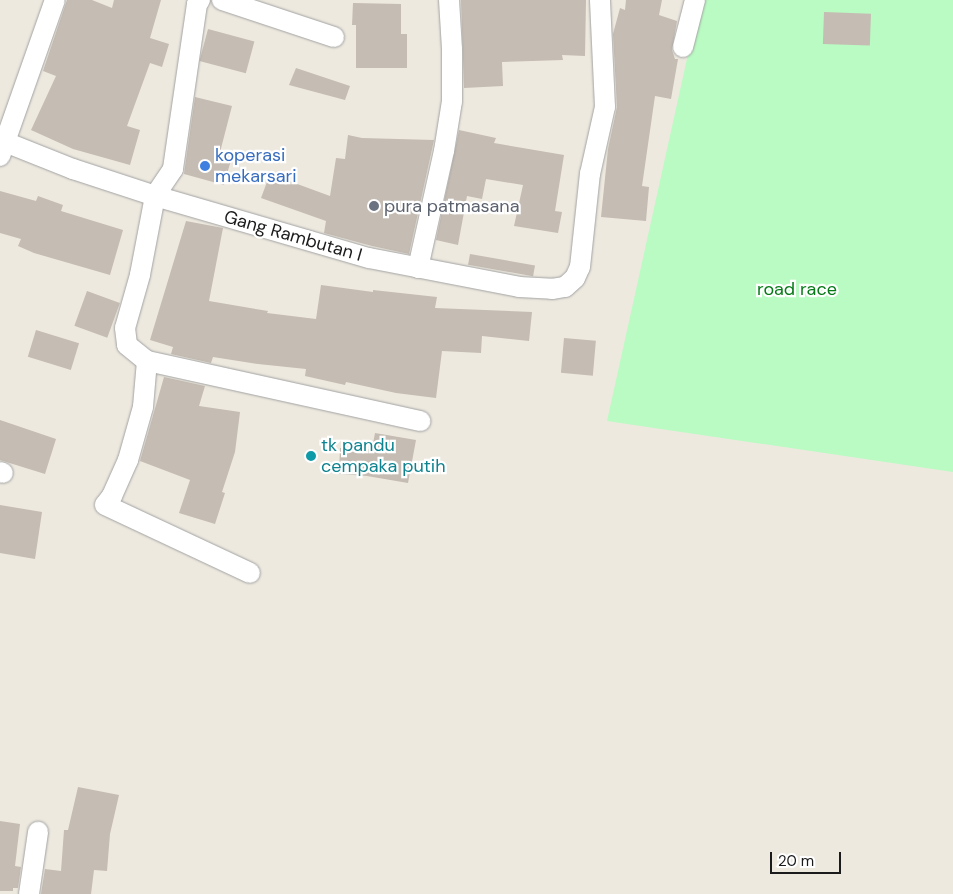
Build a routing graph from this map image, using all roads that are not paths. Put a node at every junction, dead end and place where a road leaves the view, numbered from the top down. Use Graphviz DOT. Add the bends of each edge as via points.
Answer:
graph roads {
  1 [pos="55,0"];
  2 [pos="200,0"];
  3 [pos="222,0"];
  4 [pos="449,0"];
  5 [pos="600,0"];
  6 [pos="695,0"];
  7 [pos="334,37"];
  8 [pos="683,47"];
  9 [pos="2,146"];
  10 [pos="155,196"];
  11 [pos="418,268"];
  12 [pos="148,361"];
  13 [pos="422,421"];
  14 [pos="250,573"];
  15 [pos="38,832"];
  16 [pos="29,894"];
  1 -- 9 [label="street, Gang Rambutan I"];
  2 -- 10 [label="street" via="173,169"];
  3 -- 7 [label="street"];
  4 -- 11 [label="street" via="452,101"];
  5 -- 11 [label="street, Gang Rambutan I" via="605,108 590,174 580,267 575,278 564,287 552,289 518,287"];
  6 -- 8 [label="street"];
  9 -- 10 [label="street, Gang Rambutan I"];
  10 -- 11 [label="street, Gang Rambutan I" via="369,258"];
  10 -- 12 [label="street" via="140,275 125,328 127,345"];
  12 -- 13 [label="street"];
  12 -- 14 [label="street" via="137,434 121,476 105,504"];
  15 -- 16 [label="street"];
}
